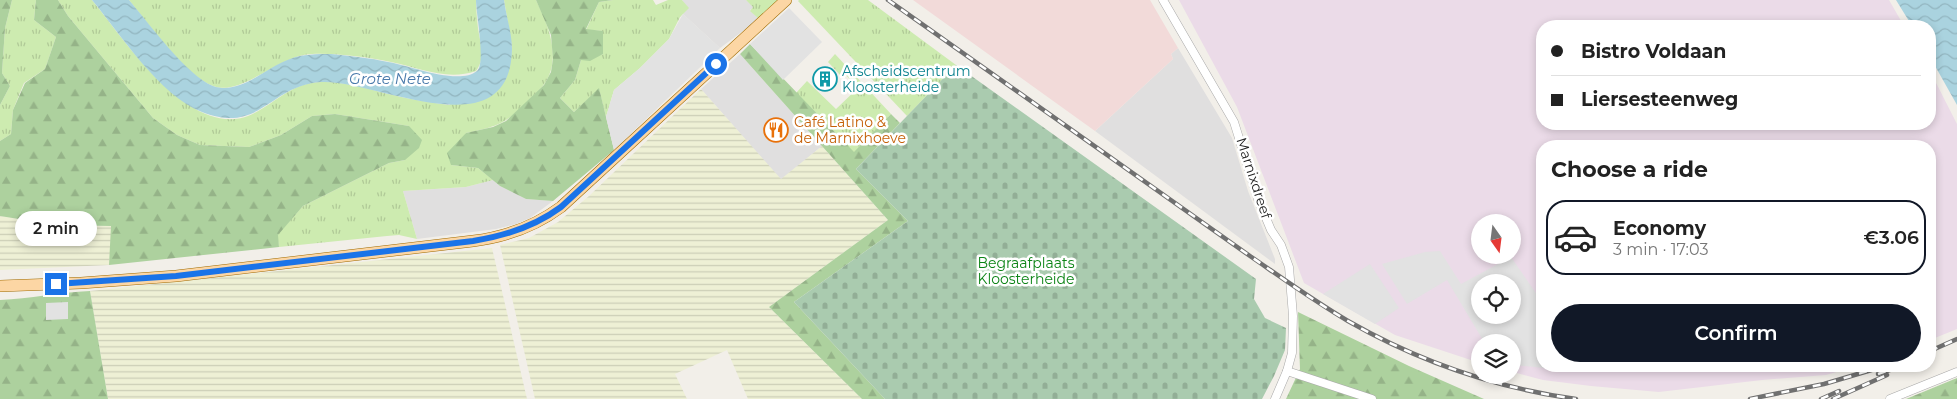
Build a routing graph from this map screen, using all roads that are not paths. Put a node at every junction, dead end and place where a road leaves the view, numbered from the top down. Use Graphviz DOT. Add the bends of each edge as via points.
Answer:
graph roads {
  1 [pos="786,0"];
  2 [pos="1163,0"];
  3 [pos="0,286"];
  4 [pos="1287,371"];
  5 [pos="1957,372"];
  6 [pos="1275,399"];
  7 [pos="1372,399"];
  8 [pos="1890,399"];
  1 -- 3 [label="main road" via="600,172 550,215 522,230 489,239 176,276"];
  2 -- 4 [label="street, Marnixdreef" via="1234,122 1258,199 1289,267 1293,334"];
  4 -- 6 [label="street, Marnixdreef"];
  4 -- 7 [label="street"];
  5 -- 8 [label="street"];
}
